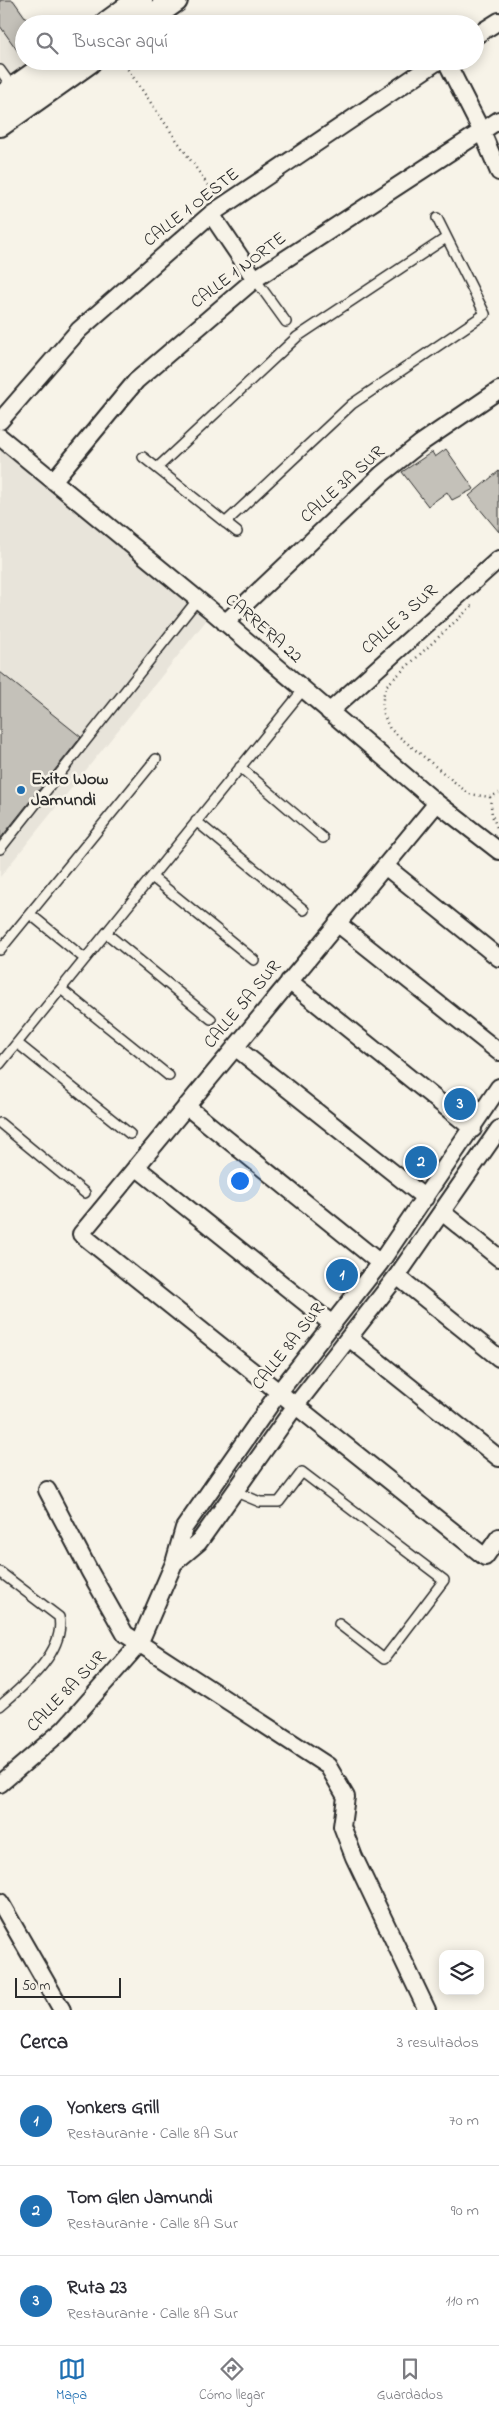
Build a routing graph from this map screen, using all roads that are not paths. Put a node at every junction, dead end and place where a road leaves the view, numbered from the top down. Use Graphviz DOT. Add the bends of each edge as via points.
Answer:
graph roads {
  1 [pos="140,0"];
  2 [pos="176,0"];
  3 [pos="119,15"];
  4 [pos="155,15"];
  5 [pos="499,20"];
  6 [pos="484,30"];
  7 [pos="33,70"];
  8 [pos="76,70"];
  9 [pos="425,70"];
  10 [pos="451,70"];
  11 [pos="3,83"];
  12 [pos="499,120"];
  13 [pos="0,124"];
  14 [pos="481,130"];
  15 [pos="499,172"];
  16 [pos="211,214"];
  17 [pos="437,218"];
  18 [pos="446,238"];
  19 [pos="255,279"];
  20 [pos="286,322"];
  21 [pos="499,390"];
  22 [pos="0,420"];
  23 [pos="0,437"];
  24 [pos="143,457"];
  25 [pos="157,468"];
  26 [pos="53,481"];
  27 [pos="225,523"];
  28 [pos="237,532"];
  29 [pos="499,559"];
  30 [pos="198,599"];
  31 [pos="224,623"];
  32 [pos="303,690"];
  33 [pos="329,712"];
  34 [pos="156,759"];
  35 [pos="240,767"];
  36 [pos="437,802"];
  37 [pos="196,821"];
  38 [pos="323,838"];
  39 [pos="0,849"];
  40 [pos="499,851"];
  41 [pos="384,866"];
  42 [pos="152,876"];
  43 [pos="304,910"];
  44 [pos="30,914"];
  45 [pos="337,923"];
  46 [pos="106,933"];
  47 [pos="0,950"];
  48 [pos="499,958"];
  49 [pos="85,959"];
  50 [pos="254,960"];
  51 [pos="289,981"];
  52 [pos="61,989"];
  53 [pos="211,1019"];
  54 [pos="17,1043"];
  55 [pos="235,1047"];
  56 [pos="499,1052"];
  57 [pos="0,1064"];
  58 [pos="169,1076"];
  59 [pos="499,1087"];
  60 [pos="186,1106"];
  61 [pos="0,1123"];
  62 [pos="472,1129"];
  63 [pos="499,1129"];
  64 [pos="130,1134"];
  65 [pos="494,1147"];
  66 [pos="136,1167"];
  67 [pos="85,1193"];
  68 [pos="425,1198"];
  69 [pos="442,1212"];
  70 [pos="499,1258"];
  71 [pos="380,1262"];
  72 [pos="397,1276"];
  73 [pos="332,1324"];
  74 [pos="349,1338"];
  75 [pos="499,1358"];
  76 [pos="279,1392"];
  77 [pos="296,1405"];
  78 [pos="499,1458"];
  79 [pos="47,1490"];
  80 [pos="236,1492"];
  81 [pos="499,1537"];
  82 [pos="174,1563"];
  83 [pos="0,1572"];
  84 [pos="339,1624"];
  85 [pos="139,1644"];
  86 [pos="0,1706"];
  87 [pos="0,1784"];
  88 [pos="0,1902"];
  89 [pos="62,2010"];
  90 [pos="427,2010"];
  1 -- 3 [label="main road"];
  2 -- 4 [label="main road"];
  5 -- 6 [label="street"];
  7 -- 11 [label="main road"];
  8 -- 13 [label="main road"];
  9 -- 16 [label="street, CALLE 1 OESTE"];
  10 -- 14 [label="street"];
  12 -- 14 [label="street, CALLE 1 NORTE"];
  14 -- 15 [label="street"];
  14 -- 19 [label="street, CALLE 1 NORTE"];
  16 -- 19 [label="street"];
  16 -- 22 [label="street, CALLE 1 OESTE" via="79,330"];
  17 -- 18 [label="lane"];
  18 -- 25 [label="lane" via="297,337"];
  18 -- 27 [label="lane" via="485,314 352,404"];
  19 -- 20 [label="lane"];
  19 -- 26 [label="street, CALLE 1 NORTE" via="136,380"];
  21 -- 31 [label="street, CALLE 3A SUR" via="382,474"];
  23 -- 26 [label="street, CARRERA 22"];
  24 -- 25 [label="lane"];
  25 -- 27 [label="lane"];
  26 -- 30 [label="street, CARRERA 22"];
  27 -- 28 [label="lane"];
  29 -- 33 [label="street, CALLE 3 SUR"];
  30 -- 31 [label="street, CARRERA 22"];
  30 -- 39 [label="lane"];
  31 -- 32 [label="street, CARRERA 22"];
  32 -- 33 [label="street, CARRERA 22"];
  32 -- 35 [label="lane"];
  33 -- 36 [label="street, CARRERA 22"];
  34 -- 44 [label="lane"];
  35 -- 37 [label="lane"];
  35 -- 38 [label="lane"];
  36 -- 40 [label="street, CARRERA 22"];
  36 -- 41 [label="street, CALLE 5A SUR"];
  37 -- 42 [label="lane"];
  37 -- 43 [label="lane"];
  41 -- 45 [label="street, CALLE 5A SUR"];
  41 -- 48 [label="street"];
  42 -- 46 [label="lane"];
  42 -- 50 [label="lane"];
  44 -- 47 [label="lane"];
  44 -- 49 [label="lane"];
  45 -- 51 [label="street, CALLE 5A SUR"];
  45 -- 56 [label="street"];
  46 -- 49 [label="lane"];
  46 -- 53 [label="lane"];
  49 -- 52 [label="lane"];
  51 -- 55 [label="street, CALLE 5A SUR"];
  51 -- 62 [label="street"];
  52 -- 54 [label="lane"];
  52 -- 58 [label="lane"];
  54 -- 57 [label="lane"];
  54 -- 64 [label="lane"];
  55 -- 60 [label="street, CALLE 5A SUR"];
  55 -- 68 [label="street"];
  59 -- 62 [label="street, CALLE 8A SUR"];
  60 -- 66 [label="street, CALLE 5A SUR"];
  60 -- 71 [label="street"];
  61 -- 67 [label="lane"];
  62 -- 68 [label="street, CALLE 8A SUR"];
  63 -- 65 [label="street, CALLE 8A SUR"];
  65 -- 69 [label="street, CALLE 8A SUR"];
  66 -- 73 [label="street"];
  66 -- 76 [label="street, CALLE 5A SUR" via="81,1234"];
  68 -- 71 [label="street, CALLE 8A SUR"];
  69 -- 70 [label="street"];
  69 -- 72 [label="street, CALLE 8A SUR"];
  71 -- 73 [label="street, CALLE 8A SUR"];
  72 -- 74 [label="street, CALLE 8A SUR"];
  72 -- 75 [label="street"];
  73 -- 76 [label="street, CALLE 8A SUR"];
  74 -- 77 [label="street, CALLE 8A SUR"];
  74 -- 78 [label="street"];
  76 -- 77 [label="street"];
  76 -- 82 [label="street, CALLE 8A SUR" via="184,1528"];
  77 -- 80 [label="street, CALLE 8A SUR"];
  77 -- 81 [label="street" via="485,1557"];
  79 -- 85 [label="street" via="124,1634"];
  80 -- 82 [label="street, CALLE 8A SUR" via="199,1542"];
  80 -- 84 [label="lane" via="260,1502 279,1502 302,1472 444,1580 384,1659"];
  82 -- 85 [label="street, CALLE 8A SUR"];
  83 -- 86 [label="lane" via="60,1617 61,1625 47,1661"];
  85 -- 87 [label="street, CALLE 8A SUR" via="64,1729"];
  85 -- 90 [label="street" via="328,1766 346,1798 342,1826 354,1857"];
  88 -- 89 [label="street"];
}
